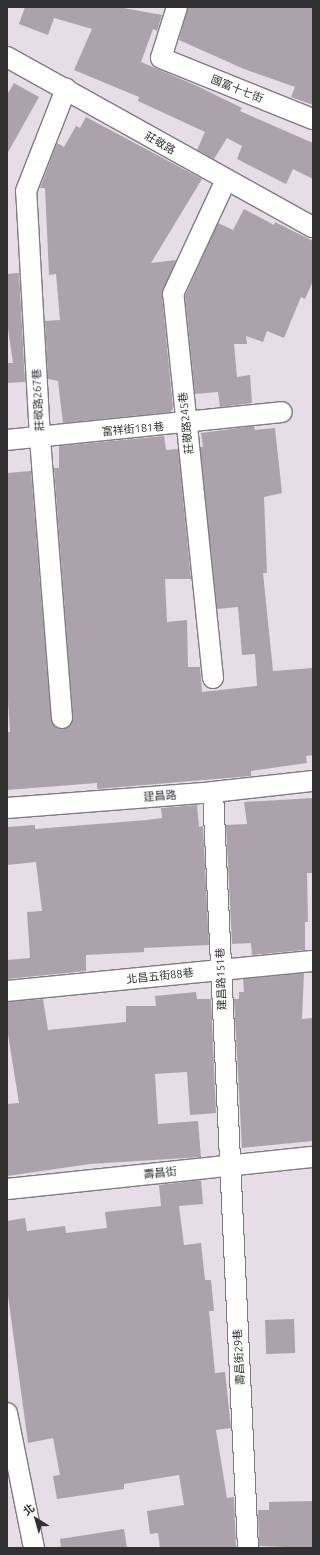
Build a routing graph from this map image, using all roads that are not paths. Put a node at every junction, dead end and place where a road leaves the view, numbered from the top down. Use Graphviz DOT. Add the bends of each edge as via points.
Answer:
graph roads {
  1 [pos="177,7"];
  2 [pos="7,58"];
  3 [pos="66,89"];
  4 [pos="313,119"];
  5 [pos="226,180"];
  6 [pos="313,227"];
  7 [pos="282,412"];
  8 [pos="186,424"];
  9 [pos="40,438"];
  10 [pos="7,440"];
  11 [pos="213,678"];
  12 [pos="62,718"];
  13 [pos="313,781"];
  14 [pos="213,792"];
  15 [pos="7,808"];
  16 [pos="313,961"];
  17 [pos="221,970"];
  18 [pos="7,991"];
  19 [pos="313,1157"];
  20 [pos="229,1166"];
  21 [pos="7,1189"];
  22 [pos="7,1413"];
  23 [pos="34,1548"];
  24 [pos="248,1548"];
  1 -- 4 [label="street, 國富十七街" via="161,58"];
  2 -- 3 [label="street, 莊敬路"];
  3 -- 5 [label="street, 莊敬路"];
  3 -- 9 [label="street, 莊敬路267巷" via="26,191"];
  5 -- 6 [label="street, 莊敬路"];
  5 -- 8 [label="street, 莊敬路245巷" via="173,294"];
  7 -- 8 [label="street, 富祥街181巷"];
  8 -- 9 [label="street, 富祥街181巷"];
  8 -- 11 [label="street, 莊敬路245巷"];
  9 -- 10 [label="street, 富祥街181巷"];
  9 -- 12 [label="street, 莊敬路267巷"];
  13 -- 14 [label="street, 建昌路"];
  14 -- 15 [label="street, 建昌路"];
  14 -- 17 [label="street, 建昌路151巷"];
  16 -- 17 [label="street, 北昌五街88巷"];
  17 -- 18 [label="street, 北昌五街88巷"];
  17 -- 20 [label="street, 建昌路151巷"];
  19 -- 20 [label="street, 壽昌街"];
  20 -- 21 [label="street, 壽昌街"];
  20 -- 24 [label="street, 壽昌街29巷"];
  22 -- 23 [label="street"];
}
